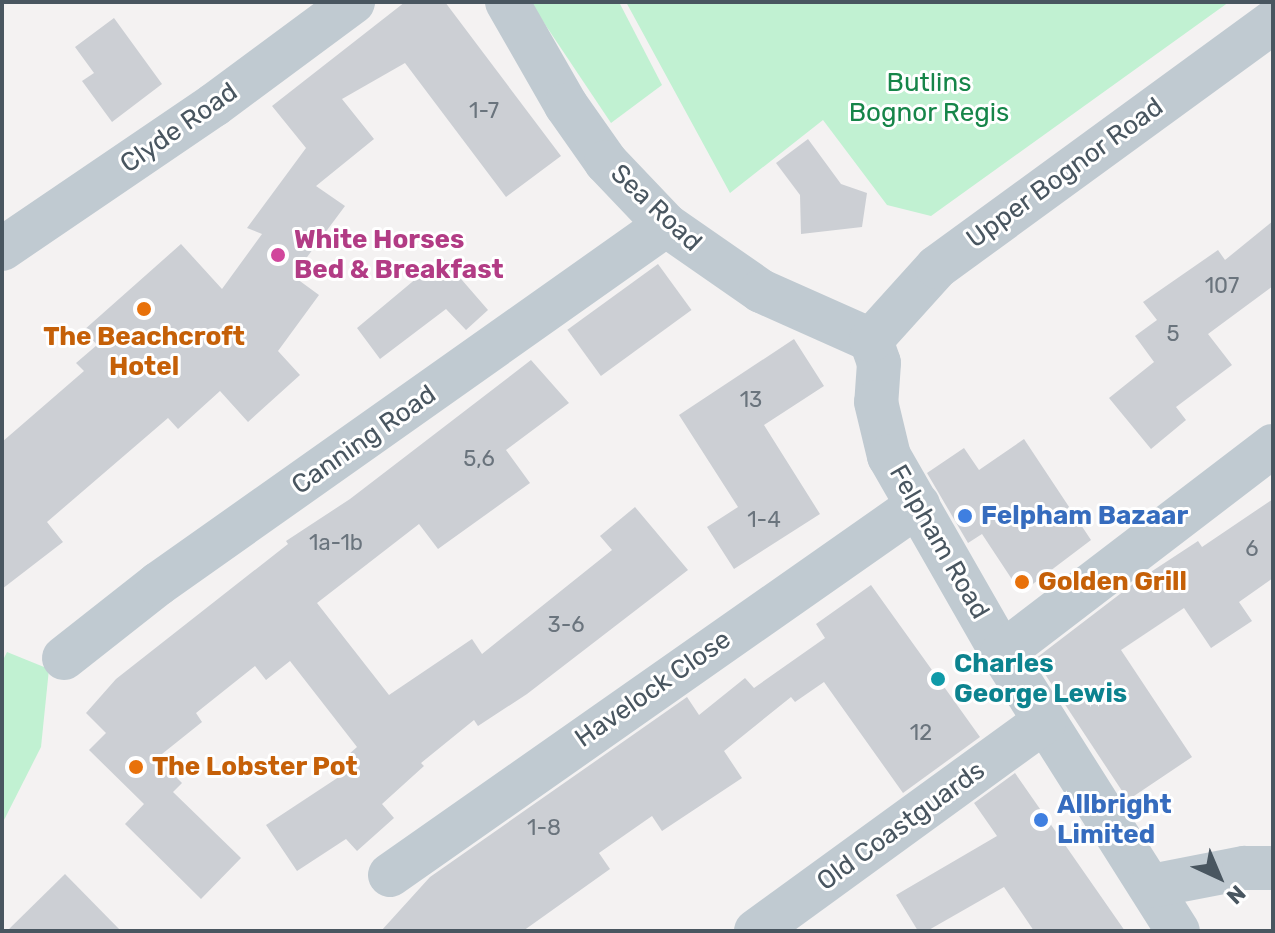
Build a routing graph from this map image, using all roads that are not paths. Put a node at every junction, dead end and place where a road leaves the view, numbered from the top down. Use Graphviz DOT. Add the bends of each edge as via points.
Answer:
graph roads {
  1 [pos="353,2"];
  2 [pos="507,2"];
  3 [pos="1273,22"];
  4 [pos="666,225"];
  5 [pos="2,249"];
  6 [pos="871,340"];
  7 [pos="1273,446"];
  8 [pos="918,505"];
  9 [pos="1002,653"];
  10 [pos="64,658"];
  11 [pos="1045,721"];
  12 [pos="1273,868"];
  13 [pos="390,875"];
  14 [pos="1151,886"];
  15 [pos="756,931"];
  16 [pos="1178,931"];
  1 -- 5 [label="street, Clyde Road" via="214,105"];
  2 -- 4 [label="street, Sea Road" via="566,105 606,162"];
  3 -- 6 [label="street, Upper Bognor Road" via="937,267"];
  4 -- 6 [label="street, Sea Road" via="761,291"];
  4 -- 10 [label="street, Canning Road" via="158,584"];
  6 -- 8 [label="street, Felpham Road" via="879,363 876,402 889,456"];
  7 -- 9 [label="street"];
  8 -- 9 [label="street, Felpham Road"];
  8 -- 13 [label="street, Havelock Close"];
  9 -- 11 [label="street, Felpham Road"];
  11 -- 14 [label="street, Felpham Road"];
  11 -- 15 [label="street, Old Coastguards"];
  12 -- 14 [label="street" via="1244,868"];
  14 -- 16 [label="street, Felpham Road"];
}
